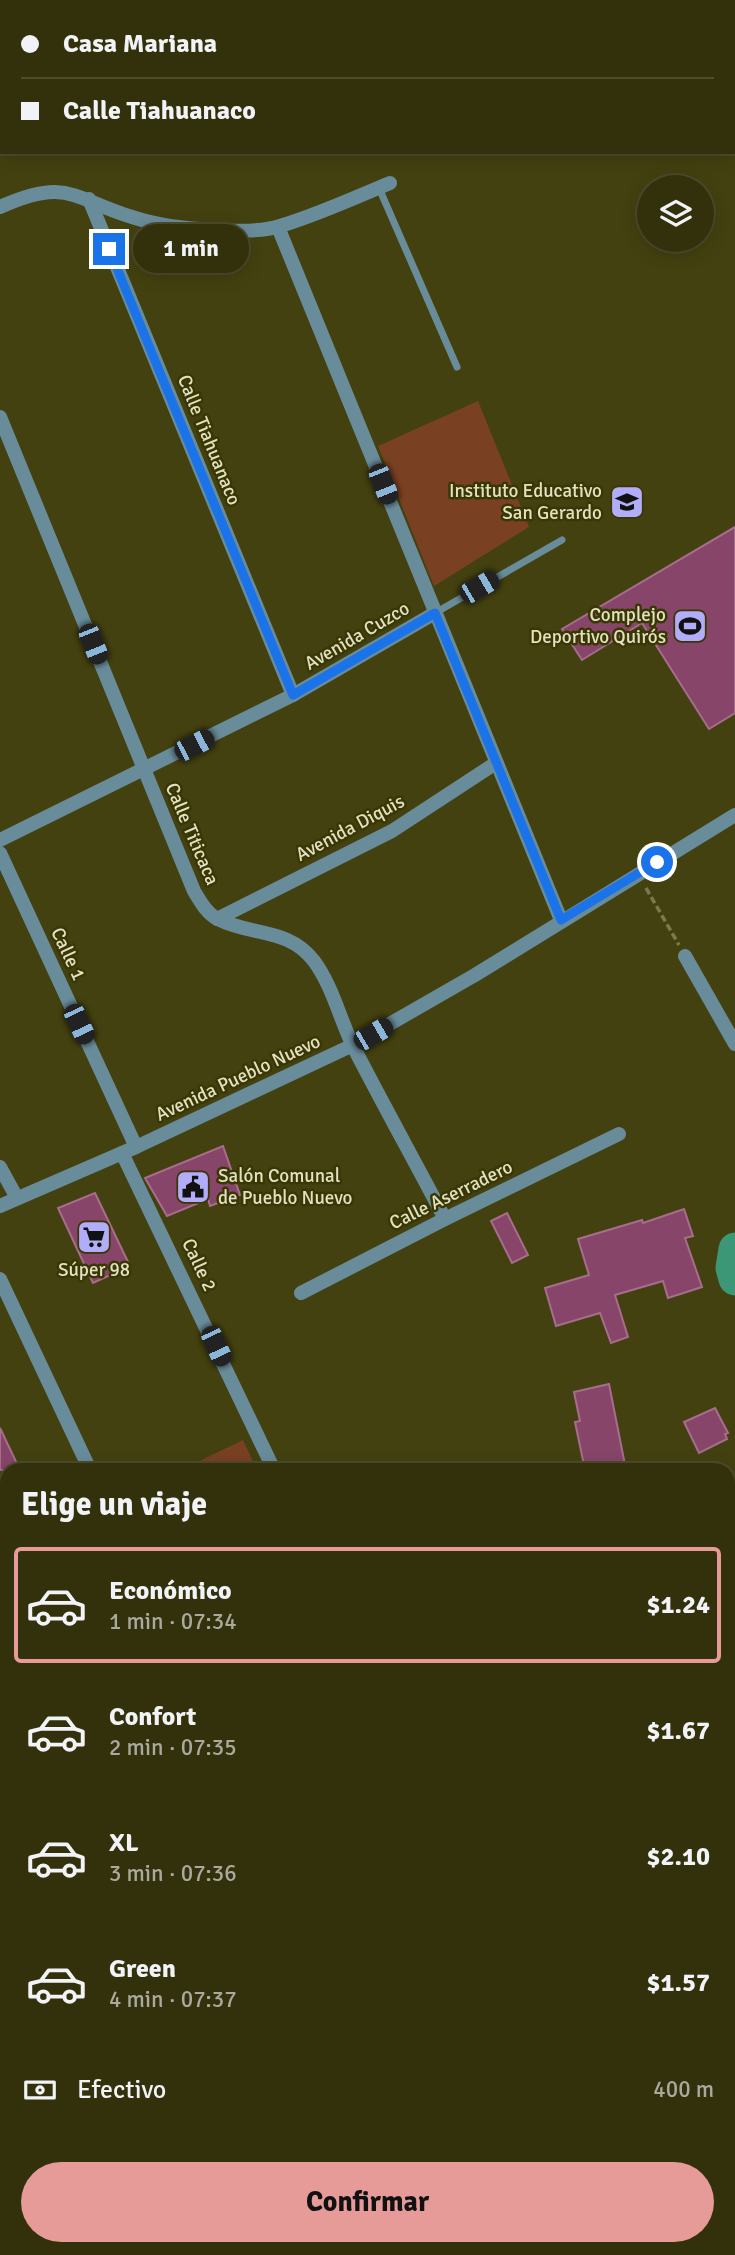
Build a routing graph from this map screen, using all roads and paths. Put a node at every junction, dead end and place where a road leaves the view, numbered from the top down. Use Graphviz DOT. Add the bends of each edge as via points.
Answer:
graph roads {
  1 [pos="384,186"];
  2 [pos="89,199"];
  3 [pos="0,207"];
  4 [pos="278,227"];
  5 [pos="457,367"];
  6 [pos="0,417"];
  7 [pos="562,540"];
  8 [pos="435,613"];
  9 [pos="293,695"];
  10 [pos="496,763"];
  11 [pos="145,770"];
  12 [pos="735,815"];
  13 [pos="0,841"];
  14 [pos="0,853"];
  15 [pos="638,874"];
  16 [pos="217,919"];
  17 [pos="561,920"];
  18 [pos="685,956"];
  19 [pos="735,1044"];
  20 [pos="353,1045"];
  21 [pos="619,1134"];
  22 [pos="129,1150"];
  23 [pos="0,1167"];
  24 [pos="17,1198"];
  25 [pos="0,1206"];
  26 [pos="445,1219"];
  27 [pos="0,1279"];
  28 [pos="301,1293"];
  29 [pos="87,1463"];
  30 [pos="271,1463"];
  1 -- 4 [label="street"];
  1 -- 5 [label="lane"];
  2 -- 3 [label="street" via="44,192"];
  2 -- 4 [label="street" via="163,225 218,230"];
  2 -- 9 [label="street, Calle Tiahuanaco"];
  4 -- 8 [label="street"];
  6 -- 11 [label="street, Calle Titicaca"];
  7 -- 8 [label="lane"];
  8 -- 9 [label="street, Avenida Cuzco"];
  8 -- 10 [label="street"];
  9 -- 11 [label="street, Avenida Cuzco"];
  10 -- 16 [label="street, Avenida Diquis" via="392,831"];
  10 -- 17 [label="street"];
  11 -- 13 [label="street, Avenida Cuzco"];
  11 -- 16 [label="street, Calle Titicaca" via="194,891"];
  12 -- 15 [label="street, Avenida Pueblo Nuevo"];
  14 -- 22 [label="street, Calle 1"];
  15 -- 17 [label="street, Avenida Pueblo Nuevo"];
  15 -- 18 [label="path"];
  16 -- 20 [label="street" via="268,932 293,943 313,960"];
  17 -- 20 [label="street, Avenida Pueblo Nuevo"];
  18 -- 19 [label="street"];
  20 -- 22 [label="street, Avenida Pueblo Nuevo"];
  20 -- 26 [label="street"];
  21 -- 26 [label="street, Calle Aserradero"];
  22 -- 24 [label="street, Avenida Pueblo Nuevo"];
  22 -- 30 [label="street, Calle 2"];
  23 -- 24 [label="street"];
  24 -- 25 [label="street, Avenida Pueblo Nuevo"];
  26 -- 28 [label="street, Calle Aserradero"];
  27 -- 29 [label="street"];
}
